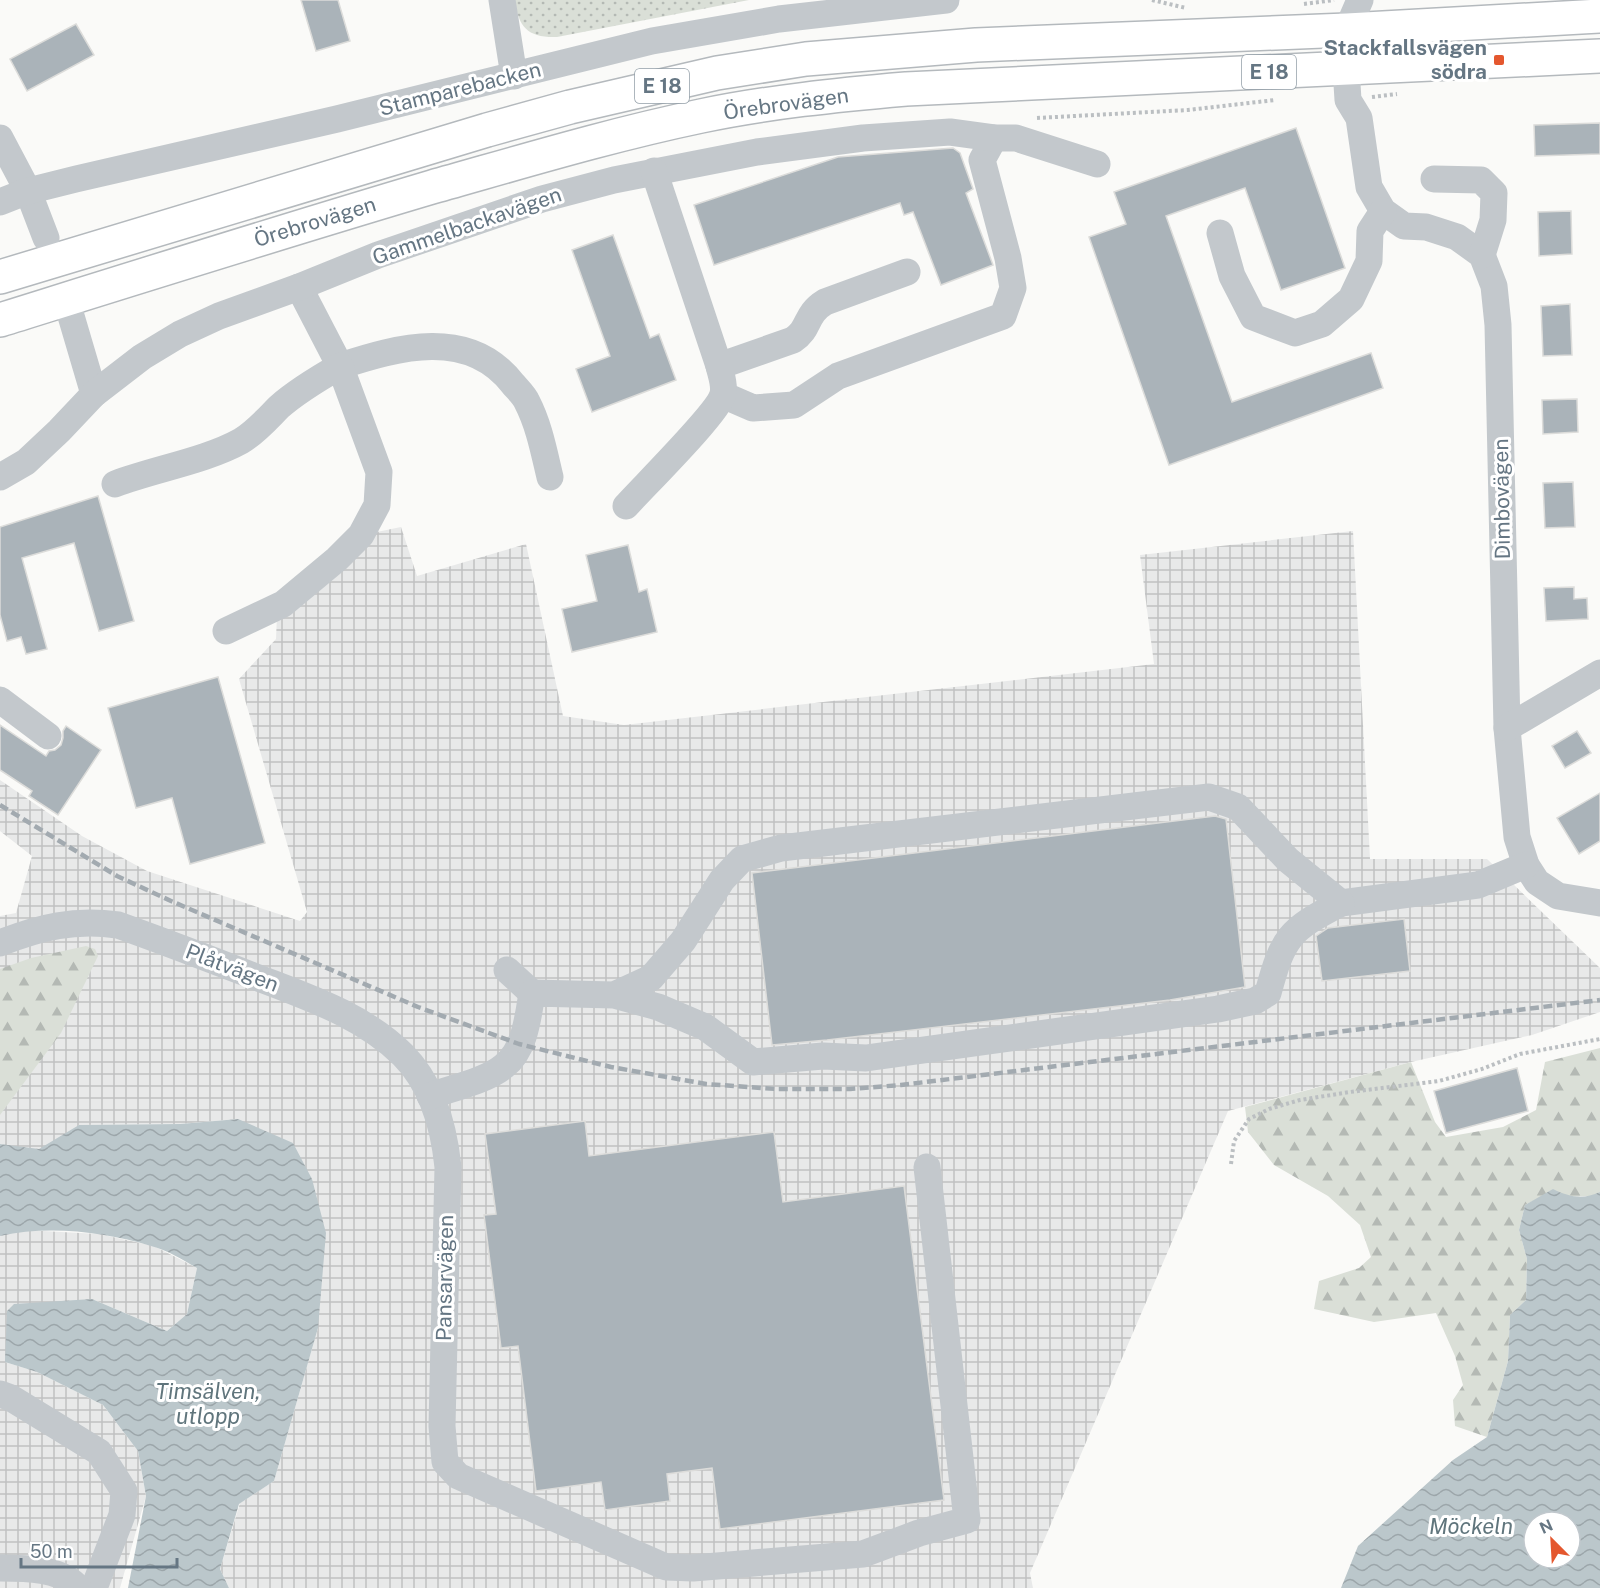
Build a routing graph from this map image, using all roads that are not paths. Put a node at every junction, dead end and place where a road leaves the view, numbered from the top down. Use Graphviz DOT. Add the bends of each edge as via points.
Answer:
graph roads {
  1 [pos="502,0"];
  2 [pos="946,0"];
  3 [pos="1360,0"];
  4 [pos="1332,8"];
  5 [pos="1600,16"];
  6 [pos="1600,56"];
  7 [pos="1352,68"];
  8 [pos="514,76"];
  9 [pos="0,138"];
  10 [pos="994,138"];
  11 [pos="1096,164"];
  12 [pos="654,171"];
  13 [pos="1434,179"];
  14 [pos="28,191"];
  15 [pos="0,202"];
  16 [pos="1383,211"];
  17 [pos="1220,233"];
  18 [pos="46,238"];
  19 [pos="1482,255"];
  20 [pos="907,272"];
  21 [pos="0,277"];
  22 [pos="299,287"];
  23 [pos="71,316"];
  24 [pos="0,320"];
  25 [pos="340,366"];
  26 [pos="719,366"];
  27 [pos="94,394"];
  28 [pos="723,395"];
  29 [pos="0,477"];
  30 [pos="550,477"];
  31 [pos="115,484"];
  32 [pos="626,506"];
  33 [pos="226,631"];
  34 [pos="1600,673"];
  35 [pos="0,700"];
  36 [pos="1507,728"];
  37 [pos="48,736"];
  38 [pos="1526,865"];
  39 [pos="1341,903"];
  40 [pos="1599,907"];
  41 [pos="0,943"];
  42 [pos="507,969"];
  43 [pos="532,993"];
  44 [pos="614,995"];
  45 [pos="430,1096"];
  46 [pos="927,1167"];
  47 [pos="0,1394"];
  48 [pos="0,1568"];
  49 [pos="694,1578"];
  50 [pos="78,1588"];
  51 [pos="94,1588"];
  1 -- 8 [label="street"];
  2 -- 8 [label="street, Stamparebacken" via="725,28 652,41"];
  3 -- 4 [label="street"];
  4 -- 5 [label="highway, Örebrovägen / E 18"];
  4 -- 7 [label="highway"];
  4 -- 21 [label="highway, Örebrovägen / E 18" via="806,59 717,73 487,130"];
  6 -- 7 [label="highway, Örebrovägen / E 18"];
  7 -- 16 [label="street" via="1348,100 1359,118 1369,187"];
  7 -- 24 [label="highway, Örebrovägen / E 18" via="906,89 822,97 702,116 587,143 324,219"];
  8 -- 14 [label="street, Stamparebacken"];
  9 -- 14 [label="street"];
  10 -- 11 [label="street, Gammelbackavägen" via="1016,138"];
  10 -- 12 [label="street, Gammelbackavägen" via="951,132 863,138"];
  10 -- 28 [label="street" via="982,160 1013,288 1003,316 838,376 794,405 753,408"];
  12 -- 22 [label="street, Gammelbackavägen" via="542,199 465,224"];
  12 -- 26 [label="street"];
  13 -- 19 [label="street" via="1480,180 1494,194 1493,220"];
  14 -- 15 [label="street, Stamparebacken"];
  14 -- 18 [label="street"];
  16 -- 17 [label="street" via="1370,231 1369,261 1351,299 1322,324 1295,333 1253,317 1232,276"];
  16 -- 19 [label="street" via="1404,226 1426,227 1457,237"];
  19 -- 36 [label="street, Dimbovägen" via="1494,286 1498,325"];
  20 -- 26 [label="street" via="825,302 811,313 801,335 793,340"];
  22 -- 25 [label="street"];
  22 -- 27 [label="street, Gammelbackavägen" via="180,334"];
  23 -- 27 [label="street"];
  25 -- 30 [label="street" via="413,347 451,346 484,357 506,374 527,401"];
  25 -- 31 [label="street" via="298,392 242,441"];
  25 -- 33 [label="street" via="379,472 376,505 361,535 337,559 283,604"];
  26 -- 28 [label="street"];
  27 -- 29 [label="street, Gammelbackavägen" via="26,462"];
  28 -- 32 [label="street"];
  34 -- 36 [label="street"];
  35 -- 37 [label="street"];
  36 -- 38 [label="street, Dimbovägen" via="1517,837"];
  38 -- 39 [label="street" via="1478,885"];
  38 -- 40 [label="street, Dimbovägen" via="1537,882 1558,896"];
  39 -- 44 [label="street" via="1307,921 1286,941 1268,993 1255,1001 866,1058 823,1056 753,1062 705,1027 658,1006"];
  39 -- 44 [label="street" via="1288,860 1238,807 1209,798 781,848 742,859 722,880 683,941 651,978"];
  41 -- 45 [label="street, Plåtvägen" via="38,929 92,922 118,925 317,1001 364,1025 404,1056"];
  42 -- 43 [label="street"];
  43 -- 44 [label="street"];
  43 -- 45 [label="street" via="526,1027 506,1065 492,1074"];
  45 -- 49 [label="street, Pansarvägen" via="441,1125 448,1167 442,1425 445,1462 458,1476"];
  46 -- 49 [label="street" via="967,1520 863,1554"];
  47 -- 51 [label="street" via="99,1452 124,1491 122,1515"];
  48 -- 50 [label="street" via="29,1568 54,1574"];
}
